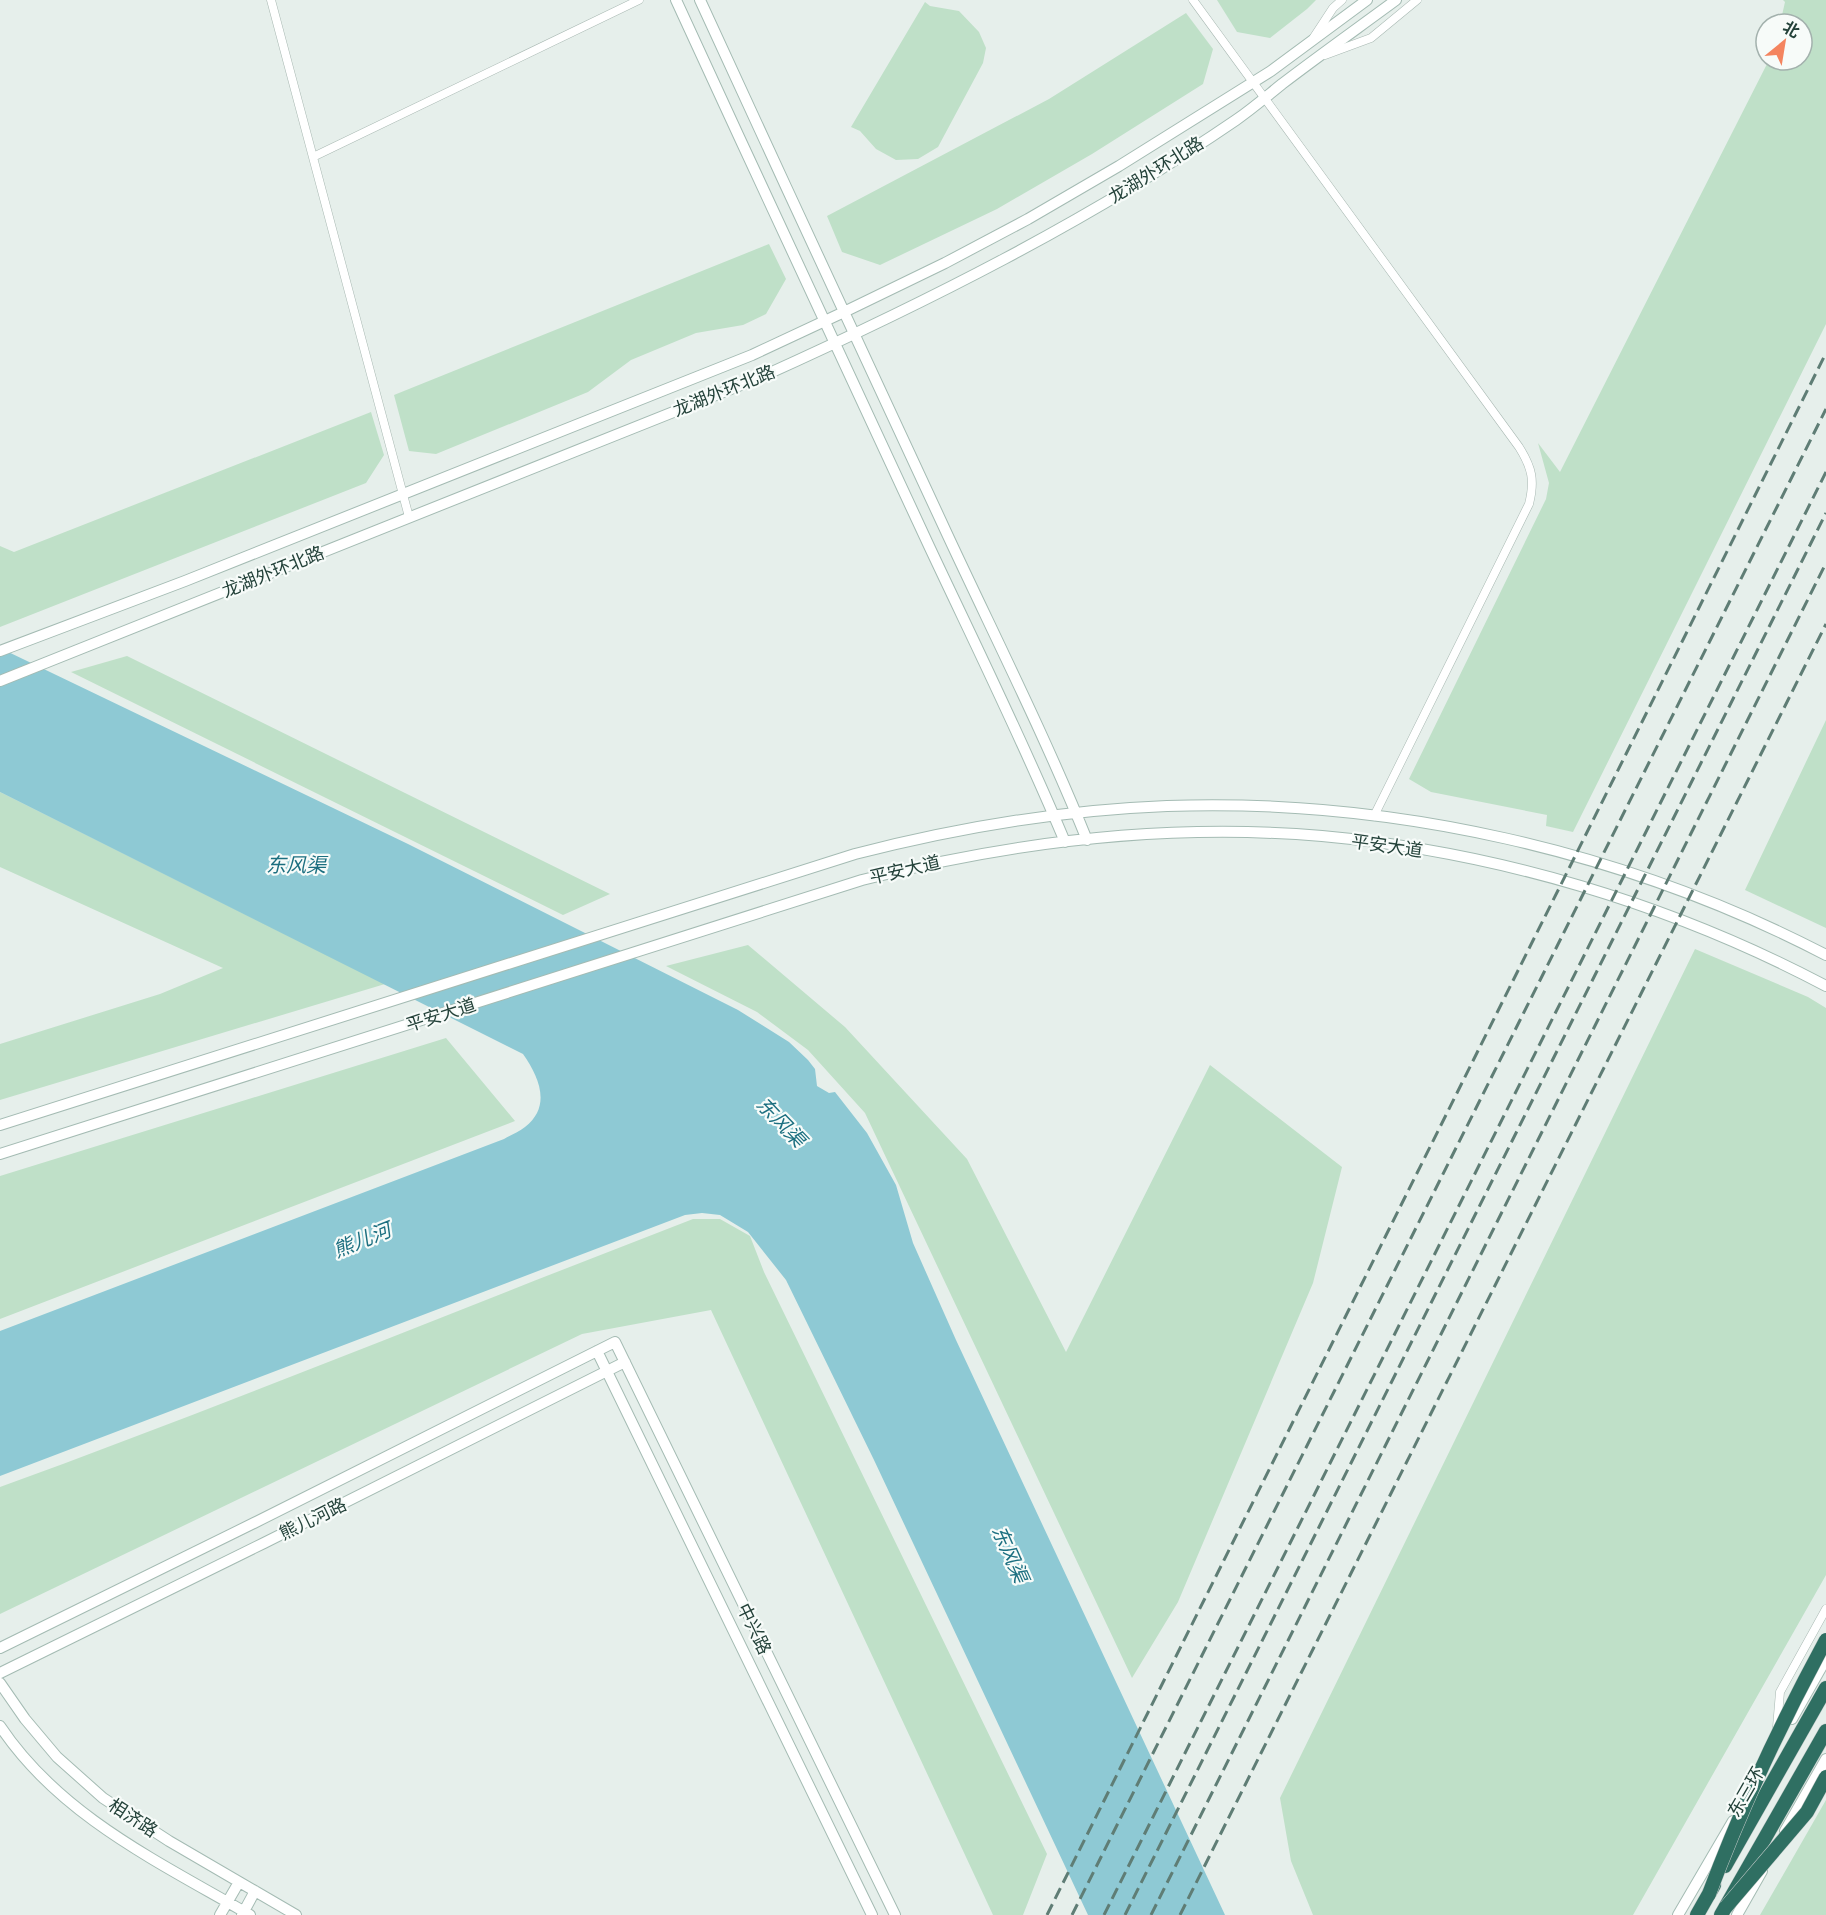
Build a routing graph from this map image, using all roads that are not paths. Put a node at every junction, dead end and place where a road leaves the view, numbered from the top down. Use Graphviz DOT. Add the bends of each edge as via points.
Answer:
graph roads {
  1 [pos="271,0"];
  2 [pos="639,0"];
  3 [pos="676,0"];
  4 [pos="699,0"];
  5 [pos="1193,0"];
  6 [pos="1342,0"];
  7 [pos="1367,0"];
  8 [pos="1396,0"];
  9 [pos="1417,0"];
  10 [pos="1312,41"];
  11 [pos="1318,57"];
  12 [pos="1253,82"];
  13 [pos="1264,98"];
  14 [pos="313,157"];
  15 [pos="844,312"];
  16 [pos="825,321"];
  17 [pos="855,334"];
  18 [pos="835,343"];
  19 [pos="403,494"];
  20 [pos="409,517"];
  21 [pos="0,651"];
  22 [pos="0,681"];
  23 [pos="1077,814"];
  24 [pos="1054,816"];
  25 [pos="1374,816"];
  26 [pos="1087,840"];
  27 [pos="1065,842"];
  28 [pos="1826,955"];
  29 [pos="1826,986"];
  30 [pos="0,1125"];
  31 [pos="0,1154"];
  32 [pos="615,1342"];
  33 [pos="597,1351"];
  34 [pos="624,1362"];
  35 [pos="607,1371"];
  36 [pos="1826,1609"];
  37 [pos="1826,1640"];
  38 [pos="0,1648"];
  39 [pos="1826,1659"];
  40 [pos="0,1672"];
  41 [pos="0,1683"];
  42 [pos="1826,1688"];
  43 [pos="0,1726"];
  44 [pos="1826,1731"];
  45 [pos="1776,1746"];
  46 [pos="1826,1759"];
  47 [pos="1826,1777"];
  48 [pos="239,1882"];
  49 [pos="255,1891"];
  50 [pos="1709,1894"];
  51 [pos="227,1902"];
  52 [pos="1728,1912"];
  53 [pos="245,1914"];
  54 [pos="220,1915"];
  55 [pos="296,1915"];
  56 [pos="872,1915"];
  57 [pos="895,1915"];
  58 [pos="1678,1915"];
  59 [pos="1697,1915"];
  1 -- 14 [label="street"];
  2 -- 14 [label="street"];
  3 -- 16 [label="main road"];
  4 -- 15 [label="main road"];
  5 -- 12 [label="street"];
  6 -- 10 [label="street"];
  7 -- 10 [label="main road, 龙湖外环北路"];
  8 -- 11 [label="main road, 龙湖外环北路"];
  9 -- 11 [label="street" via="1371,38"];
  10 -- 12 [label="main road, 龙湖外环北路"];
  11 -- 13 [label="main road, 龙湖外环北路"];
  12 -- 13 [label="street"];
  12 -- 15 [label="main road, 龙湖外环北路" via="1028,219"];
  13 -- 17 [label="main road, 龙湖外环北路" via="1111,199 1040,240"];
  13 -- 25 [label="street" via="1519,447 1531,470 1529,504"];
  14 -- 19 [label="street"];
  15 -- 16 [label="main road, 龙湖外环北路"];
  15 -- 17 [label="main road"];
  16 -- 18 [label="main road"];
  16 -- 19 [label="main road, 龙湖外环北路" via="752,355"];
  17 -- 18 [label="main road, 龙湖外环北路"];
  17 -- 23 [label="main road"];
  18 -- 20 [label="main road, 龙湖外环北路" via="761,377"];
  18 -- 24 [label="main road"];
  19 -- 20 [label="street"];
  19 -- 21 [label="main road, 龙湖外环北路"];
  20 -- 22 [label="main road, 龙湖外环北路"];
  23 -- 24 [label="main road, 平安大道"];
  23 -- 25 [label="main road, 平安大道" via="1165,806 1247,806 1324,809"];
  23 -- 26 [label="main road"];
  24 -- 27 [label="main road"];
  24 -- 30 [label="main road, 平安大道" via="896,843 799,871"];
  25 -- 28 [label="main road, 平安大道" via="1482,834 1570,855 1668,886"];
  26 -- 27 [label="main road, 平安大道"];
  26 -- 29 [label="main road, 平安大道" via="1196,833 1322,836 1477,861 1563,881 1660,912 1748,947"];
  27 -- 31 [label="main road, 平安大道" via="957,858 807,897"];
  32 -- 33 [label="main road, 熊儿河路"];
  32 -- 34 [label="main road, 中兴路"];
  33 -- 35 [label="main road, 中兴路"];
  33 -- 38 [label="main road, 熊儿河路"];
  34 -- 35 [label="main road, 熊儿河路"];
  34 -- 57 [label="main road, 中兴路"];
  35 -- 40 [label="main road, 熊儿河路"];
  35 -- 56 [label="main road, 中兴路"];
  36 -- 45 [label="street" via="1780,1692"];
  37 -- 50 [label="highway, bridge" via="1792,1702 1738,1818"];
  39 -- 45 [label="main road"];
  41 -- 48 [label="main road, 相济路" via="42,1741 81,1781 142,1825"];
  42 -- 50 [label="highway, 东三环, bridge"];
  43 -- 51 [label="main road, 相济路" via="39,1774 88,1818"];
  44 -- 52 [label="highway, bridge"];
  45 -- 58 [label="main road"];
  46 -- 52 [label="main road"];
  47 -- 52 [label="highway, bridge" via="1807,1812"];
  48 -- 49 [label="main road, 相济路"];
  48 -- 51 [label="main road"];
  49 -- 53 [label="main road"];
  49 -- 55 [label="main road, 相济路"];
  50 -- 59 [label="highway, 东三环"];
  51 -- 53 [label="main road, 相济路"];
  51 -- 54 [label="main road"];
}
